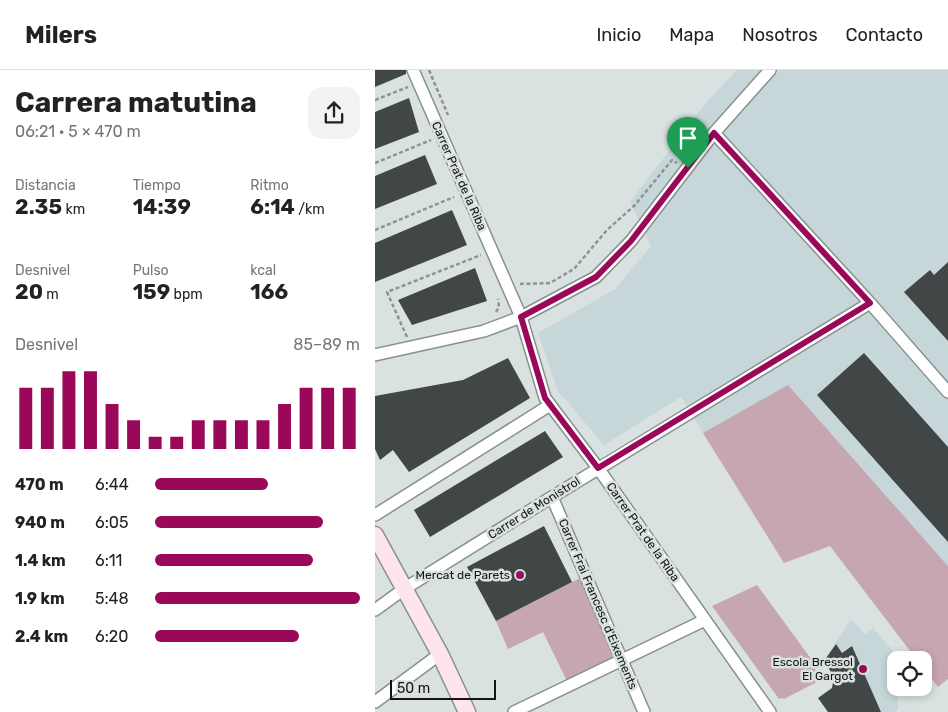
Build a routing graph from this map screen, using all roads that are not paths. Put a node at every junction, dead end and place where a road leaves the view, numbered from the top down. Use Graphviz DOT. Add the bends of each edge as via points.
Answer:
graph roads {
  1 [pos="413,70"];
  2 [pos="770,70"];
  3 [pos="714,133"];
  4 [pos="870,303"];
  5 [pos="521,317"];
  6 [pos="375,355"];
  7 [pos="948,392"];
  8 [pos="550,405"];
  9 [pos="598,468"];
  10 [pos="552,497"];
  11 [pos="375,515"];
  12 [pos="375,535"];
  13 [pos="404,589"];
  14 [pos="375,610"];
  15 [pos="705,620"];
  16 [pos="441,654"];
  17 [pos="623,660"];
  18 [pos="375,702"];
  19 [pos="467,712"];
  20 [pos="514,712"];
  21 [pos="644,712"];
  22 [pos="770,712"];
  1 -- 5 [label="street, Carrer Prat de la Riba"];
  2 -- 3 [label="street"];
  3 -- 4 [label="street"];
  3 -- 5 [label="street" via="631,241 596,277"];
  4 -- 7 [label="street"];
  4 -- 9 [label="street, Carrer de Monistrol"];
  5 -- 6 [label="street" via="485,330"];
  5 -- 8 [label="street, Carrer Prat de la Riba" via="545,398"];
  8 -- 9 [label="street, Carrer Prat de la Riba"];
  8 -- 11 [label="street"];
  9 -- 10 [label="street, Carrer de Monistrol"];
  9 -- 15 [label="street, Carrer Prat de la Riba"];
  10 -- 13 [label="street, Carrer de Monistrol"];
  10 -- 17 [label="street, Carrer Frai Francesc d'Eixements"];
  12 -- 13 [label="street"];
  13 -- 14 [label="street, Carrer de Monistrol"];
  13 -- 16 [label="street"];
  15 -- 17 [label="street"];
  15 -- 22 [label="street, Carrer Prat de la Riba"];
  16 -- 18 [label="street"];
  16 -- 19 [label="street"];
  17 -- 20 [label="street"];
  17 -- 21 [label="street, Carrer Frai Francesc d'Eixements"];
}
